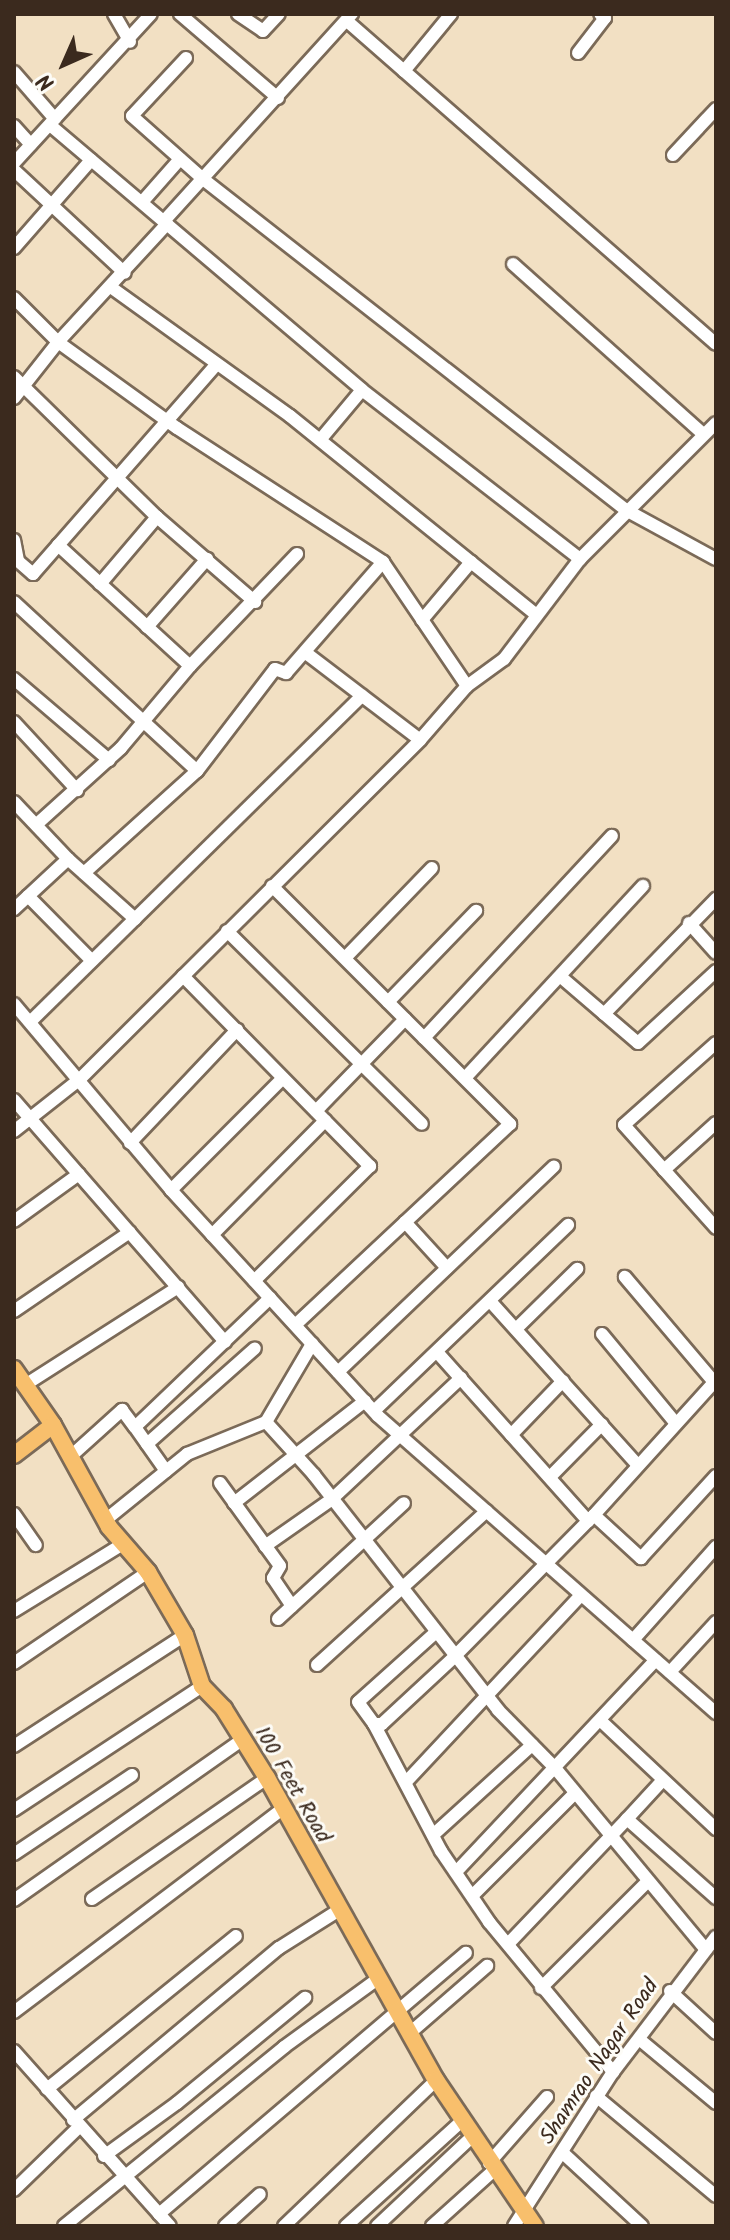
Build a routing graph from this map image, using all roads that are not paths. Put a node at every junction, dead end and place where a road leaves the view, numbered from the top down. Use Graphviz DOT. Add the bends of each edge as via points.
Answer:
graph roads {
  1 [pos="114,14"];
  2 [pos="151,14"];
  3 [pos="180,14"];
  4 [pos="238,14"];
  5 [pos="279,14"];
  6 [pos="451,14"];
  7 [pos="600,14"];
  8 [pos="350,17"];
  9 [pos="130,42"];
  10 [pos="578,53"];
  11 [pos="186,58"];
  12 [pos="404,71"];
  13 [pos="14,72"];
  14 [pos="278,98"];
  15 [pos="716,109"];
  16 [pos="53,122"];
  17 [pos="14,126"];
  18 [pos="31,145"];
  19 [pos="673,155"];
  20 [pos="180,159"];
  21 [pos="91,160"];
  22 [pos="14,163"];
  23 [pos="14,170"];
  24 [pos="203,179"];
  25 [pos="143,201"];
  26 [pos="53,206"];
  27 [pos="166,223"];
  28 [pos="14,248"];
  29 [pos="513,264"];
  30 [pos="125,273"];
  31 [pos="112,288"];
  32 [pos="14,298"];
  33 [pos="58,342"];
  34 [pos="716,344"];
  35 [pos="217,364"];
  36 [pos="14,377"];
  37 [pos="25,388"];
  38 [pos="362,390"];
  39 [pos="14,398"];
  40 [pos="167,421"];
  41 [pos="716,423"];
  42 [pos="703,434"];
  43 [pos="320,440"];
  44 [pos="119,479"];
  45 [pos="626,510"];
  46 [pos="157,517"];
  47 [pos="14,540"];
  48 [pos="58,545"];
  49 [pos="297,554"];
  50 [pos="207,559"];
  51 [pos="580,559"];
  52 [pos="716,559"];
  53 [pos="383,562"];
  54 [pos="471,562"];
  55 [pos="100,584"];
  56 [pos="14,602"];
  57 [pos="255,602"];
  58 [pos="537,615"];
  59 [pos="422,620"];
  60 [pos="147,627"];
  61 [pos="306,653"];
  62 [pos="190,666"];
  63 [pos="14,679"];
  64 [pos="467,686"];
  65 [pos="362,696"];
  66 [pos="14,722"];
  67 [pos="143,724"];
  68 [pos="420,740"];
  69 [pos="109,760"];
  70 [pos="197,771"];
  71 [pos="77,790"];
  72 [pos="14,802"];
  73 [pos="37,824"];
  74 [pos="612,836"];
  75 [pos="68,859"];
  76 [pos="432,868"];
  77 [pos="84,873"];
  78 [pos="272,886"];
  79 [pos="643,886"];
  80 [pos="28,896"];
  81 [pos="716,899"];
  82 [pos="14,909"];
  83 [pos="476,911"];
  84 [pos="135,919"];
  85 [pos="689,923"];
  86 [pos="227,931"];
  87 [pos="716,953"];
  88 [pos="345,958"];
  89 [pos="92,961"];
  90 [pos="716,971"];
  91 [pos="183,976"];
  92 [pos="561,977"];
  93 [pos="388,1002"];
  94 [pos="14,1004"];
  95 [pos="604,1014"];
  96 [pos="405,1019"];
  97 [pos="31,1021"];
  98 [pos="237,1030"];
  99 [pos="424,1038"];
  100 [pos="716,1043"];
  101 [pos="361,1064"];
  102 [pos="283,1078"];
  103 [pos="465,1078"];
  104 [pos="80,1079"];
  105 [pos="14,1100"];
  106 [pos="321,1116"];
  107 [pos="30,1119"];
  108 [pos="716,1123"];
  109 [pos="422,1124"];
  110 [pos="14,1131"];
  111 [pos="130,1143"];
  112 [pos="554,1166"];
  113 [pos="664,1170"];
  114 [pos="79,1174"];
  115 [pos="171,1190"];
  116 [pos="713,1219"];
  117 [pos="14,1221"];
  118 [pos="405,1222"];
  119 [pos="568,1225"];
  120 [pos="130,1232"];
  121 [pos="212,1235"];
  122 [pos="447,1268"];
  123 [pos="577,1269"];
  124 [pos="625,1277"];
  125 [pos="254,1281"];
  126 [pos="178,1287"];
  127 [pos="270,1298"];
  128 [pos="490,1301"];
  129 [pos="14,1311"];
  130 [pos="295,1325"];
  131 [pos="516,1329"];
  132 [pos="602,1334"];
  133 [pos="225,1342"];
  134 [pos="312,1344"];
  135 [pos="255,1348"];
  136 [pos="437,1352"];
  137 [pos="14,1369"];
  138 [pos="338,1372"];
  139 [pos="461,1378"];
  140 [pos="563,1381"];
  141 [pos="715,1381"];
  142 [pos="25,1385"];
  143 [pos="365,1401"];
  144 [pos="374,1411"];
  145 [pos="674,1421"];
  146 [pos="266,1422"];
  147 [pos="602,1424"];
  148 [pos="53,1425"];
  149 [pos="135,1427"];
  150 [pos="511,1435"];
  151 [pos="403,1437"];
  152 [pos="147,1444"];
  153 [pos="14,1455"];
  154 [pos="71,1456"];
  155 [pos="298,1458"];
  156 [pos="637,1464"];
  157 [pos="166,1471"];
  158 [pos="716,1476"];
  159 [pos="550,1477"];
  160 [pos="220,1483"];
  161 [pos="332,1499"];
  162 [pos="234,1503"];
  163 [pos="404,1503"];
  164 [pos="487,1511"];
  165 [pos="14,1514"];
  166 [pos="108,1518"];
  167 [pos="591,1518"];
  168 [pos="362,1538"];
  169 [pos="123,1544"];
  170 [pos="36,1545"];
  171 [pos="265,1546"];
  172 [pos="716,1547"];
  173 [pos="546,1564"];
  174 [pos="148,1572"];
  175 [pos="400,1590"];
  176 [pos="581,1595"];
  177 [pos="292,1606"];
  178 [pos="14,1611"];
  179 [pos="278,1619"];
  180 [pos="716,1622"];
  181 [pos="435,1633"];
  182 [pos="185,1635"];
  183 [pos="633,1640"];
  184 [pos="454,1657"];
  185 [pos="656,1660"];
  186 [pos="14,1663"];
  187 [pos="317,1665"];
  188 [pos="670,1672"];
  189 [pos="202,1686"];
  190 [pos="487,1697"];
  191 [pos="716,1713"];
  192 [pos="601,1721"];
  193 [pos="374,1724"];
  194 [pos="240,1741"];
  195 [pos="532,1745"];
  196 [pos="14,1746"];
  197 [pos="555,1768"];
  198 [pos="132,1775"];
  199 [pos="267,1778"];
  200 [pos="406,1782"];
  201 [pos="661,1782"];
  202 [pos="574,1794"];
  203 [pos="282,1809"];
  204 [pos="14,1810"];
  205 [pos="627,1819"];
  206 [pos="716,1829"];
  207 [pos="433,1835"];
  208 [pos="610,1840"];
  209 [pos="14,1854"];
  210 [pos="456,1872"];
  211 [pos="647,1882"];
  212 [pos="472,1896"];
  213 [pos="716,1898"];
  214 [pos="92,1899"];
  215 [pos="14,1900"];
  216 [pos="339,1910"];
  217 [pos="236,1936"];
  218 [pos="509,1943"];
  219 [pos="713,1944"];
  220 [pos="466,1953"];
  221 [pos="487,1966"];
  222 [pos="379,1978"];
  223 [pos="541,1988"];
  224 [pos="670,1991"];
  225 [pos="305,1998"];
  226 [pos="399,2011"];
  227 [pos="14,2012"];
  228 [pos="411,2032"];
  229 [pos="716,2033"];
  230 [pos="639,2039"];
  231 [pos="14,2051"];
  232 [pos="613,2072"];
  233 [pos="436,2080"];
  234 [pos="47,2089"];
  235 [pos="596,2096"];
  236 [pos="547,2097"];
  237 [pos="716,2103"];
  238 [pos="463,2120"];
  239 [pos="76,2123"];
  240 [pos="473,2136"];
  241 [pos="564,2154"];
  242 [pos="104,2156"];
  243 [pos="491,2167"];
  244 [pos="124,2176"];
  245 [pos="14,2190"];
  246 [pos="260,2194"];
  247 [pos="716,2196"];
  248 [pos="161,2221"];
  249 [pos="524,2222"];
  250 [pos="64,2226"];
  251 [pos="225,2226"];
  252 [pos="284,2226"];
  253 [pos="346,2226"];
  254 [pos="377,2226"];
  255 [pos="432,2226"];
  256 [pos="642,2226"];
  1 -- 9 [label="street"];
  2 -- 9 [label="street"];
  3 -- 14 [label="street"];
  4 -- 5 [label="street" via="263,31"];
  6 -- 12 [label="street"];
  7 -- 10 [label="street" via="605,18"];
  8 -- 12 [label="street"];
  8 -- 14 [label="street"];
  9 -- 16 [label="street"];
  11 -- 20 [label="street" via="132,116"];
  12 -- 34 [label="street"];
  13 -- 16 [label="street"];
  14 -- 24 [label="street"];
  15 -- 19 [label="street"];
  16 -- 18 [label="street"];
  16 -- 21 [label="street"];
  17 -- 18 [label="street"];
  18 -- 22 [label="street"];
  20 -- 24 [label="street"];
  20 -- 25 [label="street"];
  21 -- 25 [label="street"];
  21 -- 26 [label="street"];
  23 -- 26 [label="street"];
  24 -- 27 [label="street"];
  24 -- 45 [label="street"];
  25 -- 27 [label="street"];
  26 -- 28 [label="street"];
  26 -- 30 [label="street"];
  27 -- 30 [label="street"];
  27 -- 38 [label="street"];
  29 -- 42 [label="street"];
  30 -- 31 [label="street"];
  31 -- 33 [label="street"];
  31 -- 35 [label="street"];
  32 -- 33 [label="street"];
  33 -- 37 [label="street"];
  33 -- 40 [label="street"];
  35 -- 40 [label="street"];
  35 -- 43 [label="street"];
  36 -- 37 [label="street"];
  37 -- 39 [label="street"];
  37 -- 44 [label="street"];
  38 -- 43 [label="street"];
  38 -- 51 [label="street"];
  40 -- 44 [label="street"];
  40 -- 53 [label="street"];
  41 -- 42 [label="street"];
  42 -- 45 [label="street"];
  43 -- 54 [label="street"];
  44 -- 46 [label="street"];
  44 -- 48 [label="street"];
  45 -- 51 [label="street"];
  45 -- 52 [label="street"];
  46 -- 50 [label="street"];
  46 -- 55 [label="street"];
  47 -- 48 [label="street" via="18,561 33,574"];
  48 -- 55 [label="street"];
  49 -- 57 [label="street"];
  50 -- 57 [label="street"];
  50 -- 60 [label="street"];
  51 -- 58 [label="street"];
  53 -- 59 [label="street"];
  53 -- 61 [label="street"];
  54 -- 58 [label="street"];
  54 -- 59 [label="street"];
  55 -- 60 [label="street"];
  56 -- 67 [label="street"];
  57 -- 62 [label="street"];
  58 -- 64 [label="street" via="504,659"];
  59 -- 64 [label="street"];
  60 -- 62 [label="street"];
  61 -- 65 [label="street"];
  61 -- 70 [label="street" via="286,673 275,669"];
  62 -- 67 [label="street"];
  63 -- 69 [label="street"];
  64 -- 68 [label="street"];
  65 -- 68 [label="street"];
  65 -- 84 [label="street"];
  66 -- 71 [label="street"];
  67 -- 69 [label="street"];
  67 -- 70 [label="street"];
  68 -- 78 [label="street"];
  69 -- 71 [label="street"];
  70 -- 77 [label="street"];
  71 -- 73 [label="street"];
  72 -- 73 [label="street"];
  73 -- 75 [label="street"];
  74 -- 99 [label="street"];
  75 -- 77 [label="street"];
  75 -- 80 [label="street"];
  76 -- 88 [label="street"];
  77 -- 84 [label="street"];
  78 -- 86 [label="street"];
  78 -- 88 [label="street"];
  79 -- 92 [label="street"];
  80 -- 82 [label="street"];
  80 -- 89 [label="street"];
  81 -- 85 [label="street"];
  83 -- 93 [label="street"];
  84 -- 89 [label="street"];
  85 -- 87 [label="street"];
  85 -- 95 [label="street"];
  86 -- 91 [label="street"];
  86 -- 101 [label="street"];
  88 -- 93 [label="street"];
  89 -- 97 [label="street"];
  90 -- 95 [label="street" via="638,1043"];
  91 -- 98 [label="street"];
  91 -- 104 [label="street"];
  92 -- 95 [label="street"];
  92 -- 103 [label="street"];
  93 -- 96 [label="street"];
  94 -- 97 [label="street"];
  96 -- 99 [label="street"];
  96 -- 101 [label="street"];
  97 -- 104 [label="street"];
  98 -- 102 [label="street"];
  98 -- 111 [label="street"];
  99 -- 103 [label="street"];
  100 -- 113 [label="street" via="624,1125"];
  101 -- 106 [label="street"];
  101 -- 109 [label="street"];
  102 -- 106 [label="street"];
  102 -- 115 [label="street"];
  103 -- 118 [label="street" via="510,1124"];
  104 -- 107 [label="street"];
  104 -- 111 [label="street"];
  105 -- 107 [label="street"];
  106 -- 121 [label="street"];
  106 -- 125 [label="street" via="370,1166"];
  107 -- 110 [label="street"];
  107 -- 114 [label="street"];
  108 -- 113 [label="street"];
  111 -- 115 [label="street"];
  112 -- 122 [label="street"];
  113 -- 116 [label="street"];
  114 -- 117 [label="street"];
  114 -- 120 [label="street"];
  115 -- 121 [label="street"];
  118 -- 122 [label="street"];
  118 -- 130 [label="street"];
  119 -- 128 [label="street"];
  120 -- 126 [label="street"];
  120 -- 129 [label="street"];
  121 -- 125 [label="street"];
  122 -- 138 [label="street"];
  123 -- 131 [label="street"];
  124 -- 141 [label="street"];
  125 -- 127 [label="street"];
  126 -- 133 [label="street"];
  126 -- 142 [label="street"];
  127 -- 130 [label="street"];
  127 -- 133 [label="street"];
  128 -- 131 [label="street"];
  128 -- 136 [label="street"];
  130 -- 134 [label="street"];
  131 -- 140 [label="street"];
  132 -- 145 [label="street"];
  133 -- 149 [label="street"];
  134 -- 138 [label="street"];
  134 -- 146 [label="street"];
  135 -- 152 [label="street"];
  136 -- 139 [label="street"];
  136 -- 144 [label="street"];
  137 -- 142 [label="main road, 100 Feet Road"];
  138 -- 143 [label="street"];
  139 -- 150 [label="street"];
  139 -- 151 [label="street"];
  140 -- 147 [label="street"];
  140 -- 150 [label="street"];
  141 -- 145 [label="street"];
  142 -- 148 [label="main road, 100 Feet Road"];
  143 -- 144 [label="street"];
  143 -- 155 [label="street"];
  144 -- 151 [label="street"];
  145 -- 156 [label="street"];
  146 -- 155 [label="street"];
  146 -- 157 [label="street" via="187,1454"];
  147 -- 156 [label="street"];
  147 -- 159 [label="street"];
  148 -- 153 [label="main road"];
  148 -- 154 [label="main road, 100 Feet Road"];
  149 -- 152 [label="street"];
  149 -- 154 [label="street" via="122,1410"];
  150 -- 159 [label="street"];
  151 -- 161 [label="street"];
  151 -- 164 [label="street"];
  152 -- 157 [label="street"];
  154 -- 166 [label="main road, 100 Feet Road"];
  155 -- 161 [label="street"];
  155 -- 162 [label="street"];
  156 -- 167 [label="street"];
  157 -- 166 [label="street"];
  158 -- 167 [label="street" via="641,1558"];
  159 -- 167 [label="street"];
  160 -- 162 [label="street"];
  161 -- 168 [label="street"];
  161 -- 171 [label="street"];
  162 -- 171 [label="street"];
  163 -- 168 [label="street"];
  164 -- 173 [label="street"];
  164 -- 175 [label="street"];
  165 -- 170 [label="street"];
  166 -- 169 [label="main road, 100 Feet Road"];
  167 -- 173 [label="street"];
  168 -- 175 [label="street"];
  168 -- 177 [label="street"];
  169 -- 174 [label="main road, 100 Feet Road"];
  169 -- 178 [label="street"];
  171 -- 177 [label="street" via="280,1566 273,1578"];
  172 -- 183 [label="street"];
  173 -- 176 [label="street"];
  173 -- 184 [label="street"];
  174 -- 182 [label="main road, 100 Feet Road"];
  174 -- 186 [label="street"];
  175 -- 181 [label="street"];
  175 -- 187 [label="street"];
  176 -- 183 [label="street"];
  176 -- 190 [label="street"];
  177 -- 179 [label="street"];
  180 -- 188 [label="street"];
  181 -- 184 [label="street"];
  181 -- 193 [label="street" via="358,1702"];
  182 -- 189 [label="main road, 100 Feet Road"];
  182 -- 196 [label="street"];
  183 -- 185 [label="street"];
  184 -- 190 [label="street"];
  184 -- 193 [label="street" via="382,1724"];
  185 -- 188 [label="street"];
  185 -- 192 [label="street"];
  188 -- 191 [label="street"];
  189 -- 194 [label="main road, 100 Feet Road" via="224,1709"];
  189 -- 204 [label="street"];
  190 -- 195 [label="street"];
  190 -- 200 [label="street"];
  192 -- 197 [label="street"];
  192 -- 201 [label="street"];
  193 -- 200 [label="street"];
  194 -- 199 [label="main road, 100 Feet Road"];
  194 -- 215 [label="street"];
  195 -- 197 [label="street"];
  195 -- 207 [label="street"];
  197 -- 202 [label="street"];
  197 -- 210 [label="street"];
  198 -- 209 [label="street"];
  199 -- 203 [label="main road, 100 Feet Road"];
  199 -- 214 [label="street"];
  200 -- 207 [label="street"];
  201 -- 205 [label="street"];
  201 -- 206 [label="street"];
  202 -- 208 [label="street"];
  202 -- 212 [label="street"];
  203 -- 216 [label="main road, 100 Feet Road"];
  203 -- 227 [label="street"];
  205 -- 208 [label="street"];
  205 -- 213 [label="street"];
  207 -- 210 [label="street"];
  208 -- 211 [label="street"];
  208 -- 218 [label="street"];
  210 -- 212 [label="street"];
  211 -- 219 [label="street"];
  211 -- 223 [label="street"];
  212 -- 218 [label="street"];
  216 -- 222 [label="main road, 100 Feet Road"];
  216 -- 239 [label="street" via="279,1948"];
  217 -- 234 [label="street"];
  218 -- 223 [label="street"];
  219 -- 224 [label="street, Shamrao Nagar Road"];
  220 -- 226 [label="street"];
  221 -- 228 [label="street"];
  222 -- 226 [label="main road, 100 Feet Road"];
  222 -- 244 [label="street"];
  223 -- 232 [label="street"];
  224 -- 229 [label="street"];
  224 -- 230 [label="street, Shamrao Nagar Road"];
  225 -- 242 [label="street"];
  226 -- 228 [label="main road, 100 Feet Road"];
  226 -- 248 [label="street"];
  228 -- 233 [label="main road, 100 Feet Road"];
  230 -- 232 [label="street, Shamrao Nagar Road"];
  230 -- 237 [label="street"];
  231 -- 234 [label="street"];
  232 -- 235 [label="street, Shamrao Nagar Road"];
  233 -- 238 [label="main road, 100 Feet Road"];
  233 -- 252 [label="street"];
  234 -- 239 [label="street"];
  235 -- 241 [label="street, Shamrao Nagar Road"];
  235 -- 247 [label="street"];
  236 -- 243 [label="street"];
  238 -- 240 [label="main road, 100 Feet Road"];
  238 -- 253 [label="street"];
  239 -- 242 [label="street"];
  239 -- 245 [label="street"];
  240 -- 243 [label="main road, 100 Feet Road"];
  240 -- 254 [label="street"];
  241 -- 249 [label="street, Shamrao Nagar Road"];
  241 -- 256 [label="street"];
  242 -- 244 [label="street"];
  243 -- 249 [label="main road, 100 Feet Road"];
  243 -- 255 [label="street"];
  244 -- 248 [label="street"];
  244 -- 250 [label="street"];
  246 -- 251 [label="street"];
}
